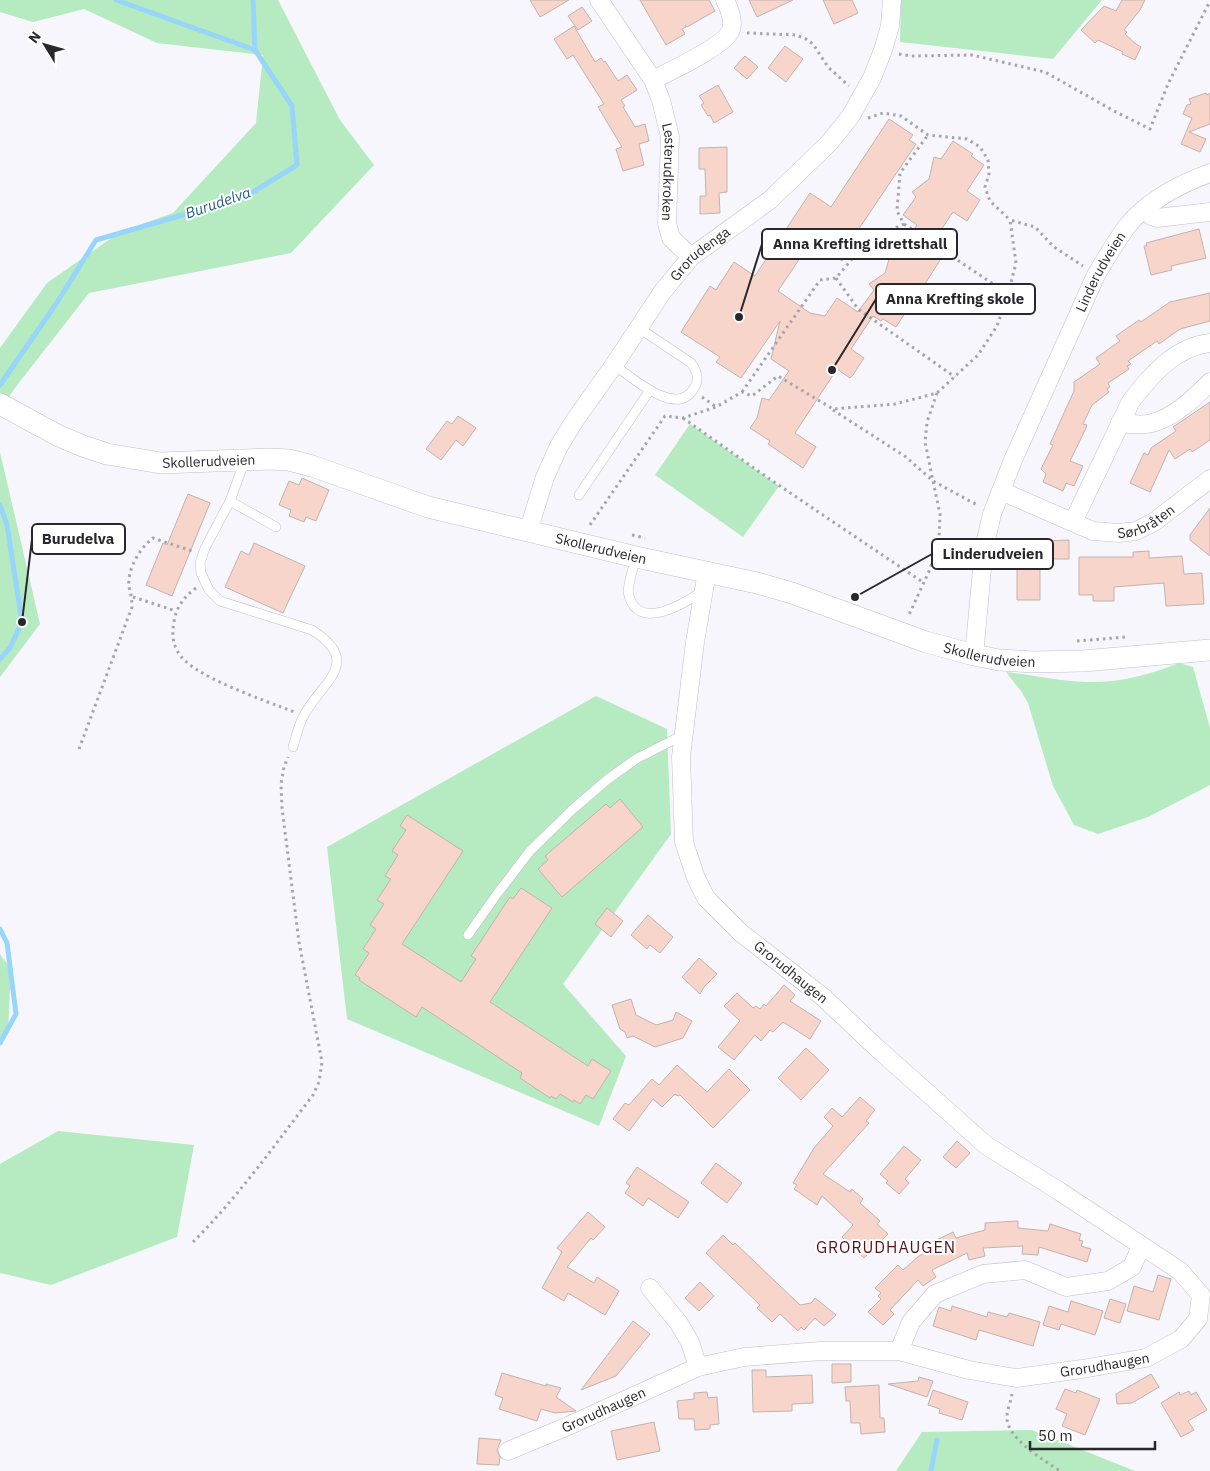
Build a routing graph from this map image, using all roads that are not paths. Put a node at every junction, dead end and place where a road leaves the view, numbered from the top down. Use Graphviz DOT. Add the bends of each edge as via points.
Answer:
graph roads {
  1 [pos="599,0"];
  2 [pos="725,0"];
  3 [pos="892,0"];
  4 [pos="653,80"];
  5 [pos="1210,172"];
  6 [pos="1144,209"];
  7 [pos="1210,212"];
  8 [pos="691,257"];
  9 [pos="639,328"];
  10 [pos="1210,342"];
  11 [pos="614,365"];
  12 [pos="1210,382"];
  13 [pos="650,390"];
  14 [pos="0,404"];
  15 [pos="1120,423"];
  16 [pos="245,460"];
  17 [pos="1210,479"];
  18 [pos="1001,492"];
  19 [pos="579,495"];
  20 [pos="230,501"];
  21 [pos="1073,522"];
  22 [pos="276,527"];
  23 [pos="528,532"];
  24 [pos="636,557"];
  25 [pos="705,581"];
  26 [pos="1210,650"];
  27 [pos="974,655"];
  28 [pos="684,735"];
  29 [pos="293,747"];
  30 [pos="468,935"];
  31 [pos="1141,1246"];
  32 [pos="650,1288"];
  33 [pos="1206,1298"];
  34 [pos="898,1351"];
  35 [pos="698,1368"];
  36 [pos="508,1451"];
  1 -- 4 [label="street, Lesterudkroken"];
  2 -- 4 [label="street" via="732,23 726,37 711,49"];
  3 -- 8 [label="street, Grorudenga" via="890,26 883,50 862,99 850,117 829,143 770,200"];
  4 -- 8 [label="street, Lesterudkroken" via="670,137 667,223 671,238"];
  5 -- 6 [label="street, Linderudveien" via="1185,182"];
  6 -- 7 [label="street" via="1157,218"];
  6 -- 18 [label="street, Linderudveien" via="1129,225 1096,275"];
  8 -- 9 [label="street, Grorudenga" via="662,291"];
  9 -- 11 [label="street, Grorudenga"];
  9 -- 13 [label="lane" via="691,363 698,378 693,391 678,400 669,400"];
  10 -- 15 [label="street" via="1180,352 1161,367 1131,401"];
  11 -- 13 [label="lane"];
  11 -- 23 [label="street, Grorudenga" via="559,446 545,477"];
  12 -- 15 [label="street" via="1168,417 1151,423"];
  13 -- 19 [label="lane"];
  14 -- 16 [label="street, Skollerudveien" via="59,436 107,454 161,463"];
  15 -- 21 [label="street"];
  16 -- 20 [label="lane"];
  16 -- 23 [label="street, Skollerudveien" via="290,460 428,508"];
  17 -- 21 [label="street, Sørbråten" via="1154,522 1136,531 1104,533"];
  18 -- 21 [label="street, Sørbråten"];
  18 -- 27 [label="street, Linderudveien" via="984,548"];
  20 -- 22 [label="lane"];
  20 -- 29 [label="lane" via="200,563 209,590 220,601 312,630 332,646 337,656 334,671 304,716"];
  23 -- 24 [label="street, Skollerudveien"];
  24 -- 25 [label="street, Skollerudveien"];
  24 -- 25 [label="lane" via="628,595 635,607 644,612 667,611 686,602"];
  25 -- 27 [label="street, Skollerudveien" via="757,583 945,649"];
  25 -- 28 [label="street, Grorudhaugen"];
  26 -- 27 [label="street, Skollerudveien" via="1083,661 1034,662"];
  28 -- 30 [label="lane" via="636,759 573,809 530,851"];
  28 -- 31 [label="street, Grorudhaugen" via="681,757 684,842 706,898 741,933 823,997 987,1146"];
  31 -- 33 [label="street, Grorudhaugen" via="1180,1270"];
  31 -- 34 [label="street" via="1132,1267 1108,1281 1066,1287 1025,1270 983,1274 936,1294 911,1322"];
  32 -- 35 [label="street" via="690,1342"];
  33 -- 34 [label="street, Grorudhaugen" via="1198,1319 1181,1339 1146,1358 1016,1378 969,1370"];
  34 -- 35 [label="street, Grorudhaugen" via="812,1351 744,1357"];
  35 -- 36 [label="street, Grorudhaugen"];
}
